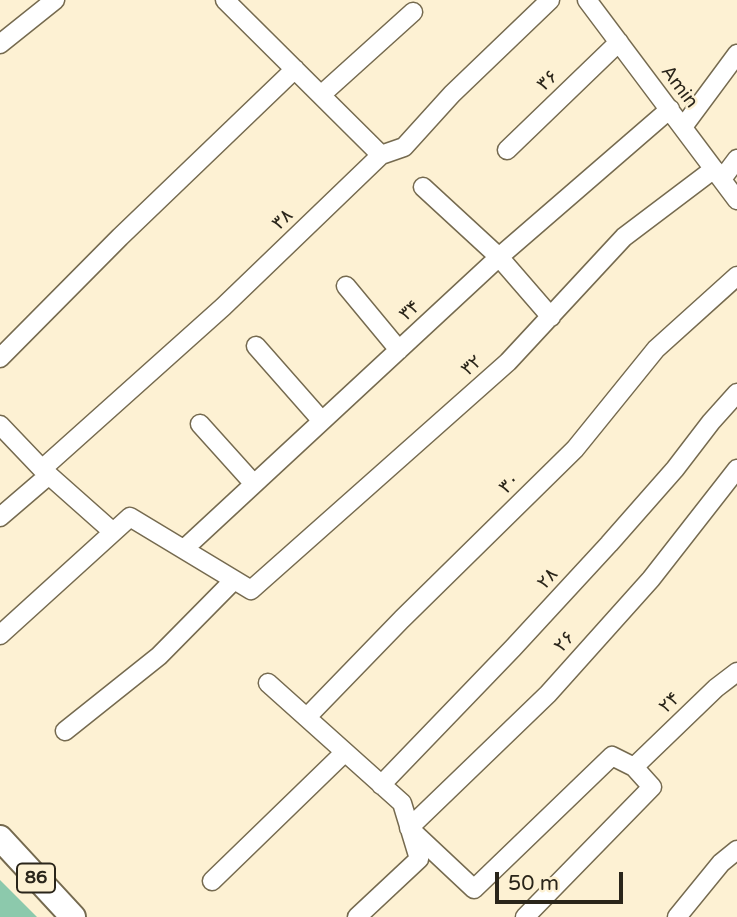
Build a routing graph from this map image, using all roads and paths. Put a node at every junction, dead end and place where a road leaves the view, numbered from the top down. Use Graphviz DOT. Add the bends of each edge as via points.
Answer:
graph roads {
  1 [pos="55,0"];
  2 [pos="225,0"];
  3 [pos="550,0"];
  4 [pos="587,0"];
  5 [pos="414,12"];
  6 [pos="619,42"];
  7 [pos="0,44"];
  8 [pos="737,54"];
  9 [pos="295,69"];
  10 [pos="321,95"];
  11 [pos="670,109"];
  12 [pos="684,127"];
  13 [pos="507,150"];
  14 [pos="381,155"];
  15 [pos="737,159"];
  16 [pos="718,174"];
  17 [pos="423,187"];
  18 [pos="737,200"];
  19 [pos="499,257"];
  20 [pos="737,276"];
  21 [pos="346,286"];
  22 [pos="551,317"];
  23 [pos="256,346"];
  24 [pos="399,350"];
  25 [pos="0,358"];
  26 [pos="737,393"];
  27 [pos="322,421"];
  28 [pos="200,424"];
  29 [pos="0,425"];
  30 [pos="737,469"];
  31 [pos="46,472"];
  32 [pos="254,484"];
  33 [pos="0,517"];
  34 [pos="113,532"];
  35 [pos="184,549"];
  36 [pos="234,580"];
  37 [pos="0,635"];
  38 [pos="737,672"];
  39 [pos="268,682"];
  40 [pos="307,717"];
  41 [pos="65,731"];
  42 [pos="345,752"];
  43 [pos="634,766"];
  44 [pos="381,785"];
  45 [pos="0,817"];
  46 [pos="409,828"];
  47 [pos="0,838"];
  48 [pos="737,850"];
  49 [pos="27,869"];
  50 [pos="212,881"];
  51 [pos="367,914"];
  52 [pos="73,917"];
  53 [pos="525,917"];
  54 [pos="677,917"];
  1 -- 7 [label="street"];
  2 -- 9 [label="street"];
  3 -- 14 [label="street, ۳۸" via="404,147"];
  4 -- 6 [label="street, Amin"];
  5 -- 10 [label="street"];
  6 -- 11 [label="street, Amin"];
  6 -- 13 [label="street, ۳۶"];
  8 -- 12 [label="street"];
  9 -- 10 [label="street"];
  9 -- 25 [label="street"];
  10 -- 14 [label="street"];
  11 -- 12 [label="street, Amin"];
  11 -- 19 [label="street, ۳۴"];
  12 -- 16 [label="street, Amin"];
  14 -- 31 [label="street, ۳۸"];
  15 -- 16 [label="street, ۳۲"];
  16 -- 18 [label="street, Amin"];
  16 -- 22 [label="street, ۳۲" via="624,237"];
  17 -- 19 [label="street"];
  19 -- 22 [label="street"];
  19 -- 24 [label="street, ۳۴"];
  20 -- 40 [label="street, ۳۰" via="656,349 575,449"];
  21 -- 24 [label="street"];
  22 -- 36 [label="street, ۳۲" via="508,362 251,590"];
  23 -- 27 [label="street"];
  24 -- 27 [label="street, ۳۴"];
  26 -- 44 [label="street, ۲۸" via="609,544"];
  27 -- 32 [label="street, ۳۴"];
  28 -- 32 [label="street"];
  29 -- 31 [label="street"];
  30 -- 46 [label="street, ۲۶" via="651,579 548,694"];
  31 -- 33 [label="street, ۳۸"];
  31 -- 34 [label="street"];
  32 -- 35 [label="street, ۳۴"];
  34 -- 35 [label="street" via="130,517"];
  34 -- 37 [label="street"];
  35 -- 36 [label="street"];
  36 -- 41 [label="street" via="159,656"];
  38 -- 43 [label="street, ۲۴"];
  39 -- 40 [label="street"];
  40 -- 42 [label="street"];
  42 -- 44 [label="street"];
  42 -- 50 [label="street"];
  43 -- 46 [label="street" via="612,756 474,889"];
  43 -- 53 [label="street" via="652,787"];
  44 -- 46 [label="street" via="402,803"];
  45 -- 49 [label="highway"];
  46 -- 51 [label="street" via="419,859"];
  47 -- 49 [label="highway, 86"];
  48 -- 54 [label="street"];
  49 -- 52 [label="highway, 86"];
}
